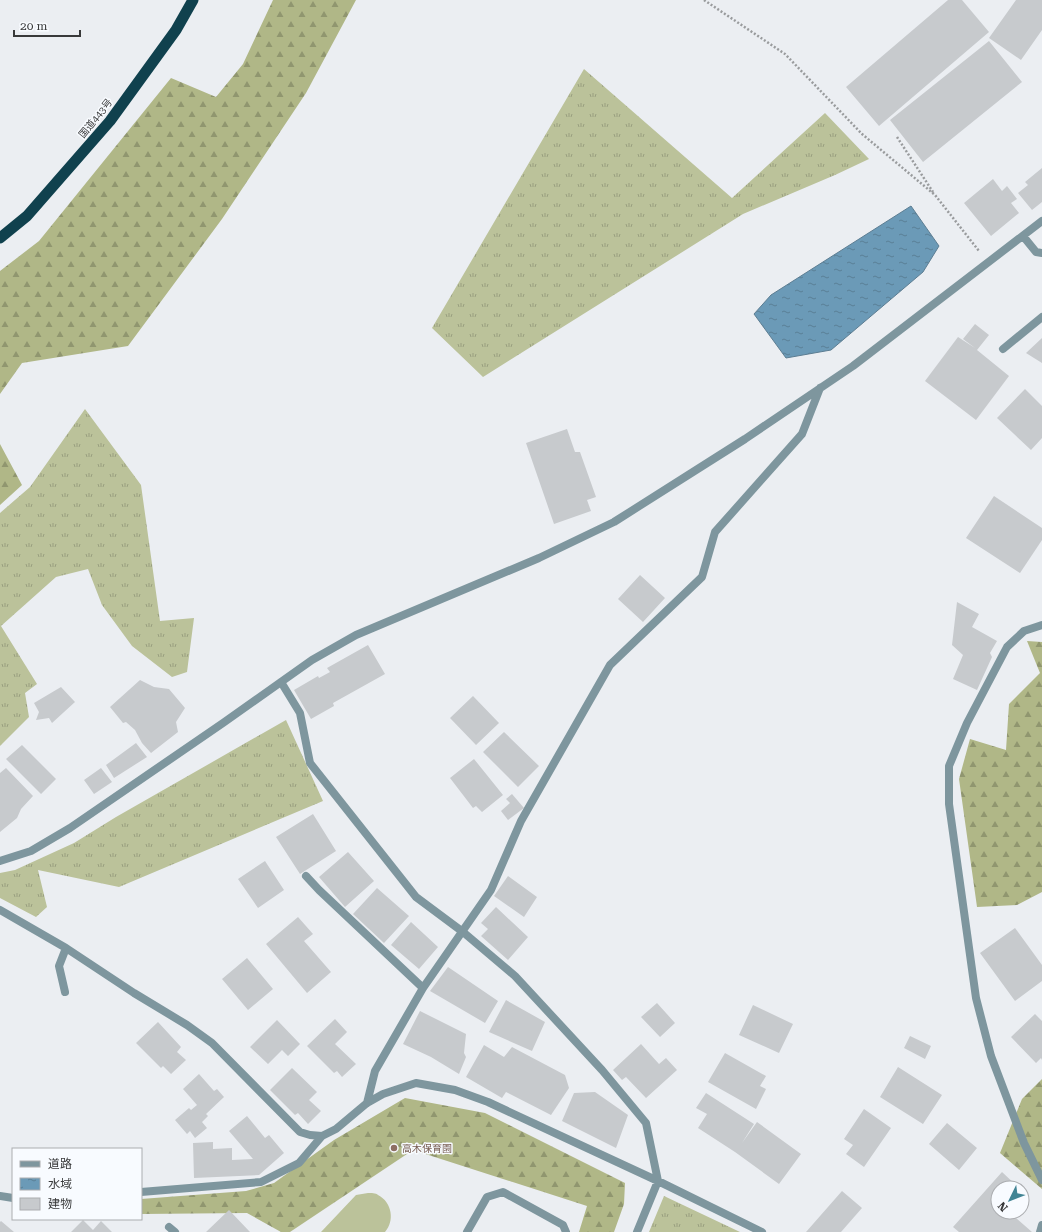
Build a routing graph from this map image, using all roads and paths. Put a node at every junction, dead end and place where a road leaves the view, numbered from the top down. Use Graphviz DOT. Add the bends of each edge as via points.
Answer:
graph roads {
  1 [pos="193,0"];
  2 [pos="704,0"];
  3 [pos="897,138"];
  4 [pos="935,196"];
  5 [pos="1042,220"];
  6 [pos="1023,236"];
  7 [pos="0,238"];
  8 [pos="1042,253"];
  9 [pos="987,263"];
  10 [pos="1042,317"];
  11 [pos="1003,349"];
  12 [pos="820,388"];
  13 [pos="1042,625"];
  14 [pos="281,682"];
  15 [pos="0,861"];
  16 [pos="306,876"];
  17 [pos="0,910"];
  18 [pos="463,932"];
  19 [pos="66,948"];
  20 [pos="424,988"];
  21 [pos="65,992"];
  22 [pos="367,1103"];
  23 [pos="322,1136"];
  24 [pos="1042,1180"];
  25 [pos="658,1181"];
  26 [pos="142,1192"];
  27 [pos="0,1196"];
  28 [pos="12,1198"];
  29 [pos="1042,1225"];
  30 [pos="467,1232"];
  31 [pos="566,1232"];
  32 [pos="637,1232"];
  33 [pos="762,1232"];
  34 [pos="1040,1232"];
  1 -- 7 [label="highway, 国道443号" via="176,30 110,121 27,216"];
  2 -- 4 [label="path" via="785,54 862,134"];
  3 -- 4 [label="path"];
  4 -- 9 [label="path"];
  5 -- 6 [label="street"];
  6 -- 8 [label="street" via="1036,252"];
  6 -- 9 [label="street"];
  9 -- 12 [label="street" via="853,366"];
  10 -- 11 [label="street"];
  12 -- 14 [label="street" via="614,522 540,558 356,635 312,660"];
  12 -- 18 [label="street" via="802,434 715,532 702,577 610,665 521,821 491,890"];
  13 -- 24 [label="street" via="1024,631 1007,647 949,766 948,804 976,998 989,1049 1024,1143"];
  14 -- 15 [label="street" via="70,828 31,851"];
  14 -- 18 [label="street" via="300,713 310,763 416,897"];
  16 -- 20 [label="street"];
  17 -- 19 [label="street"];
  18 -- 20 [label="street"];
  18 -- 25 [label="street" via="515,976 602,1070 646,1123"];
  19 -- 21 [label="street" via="59,966"];
  19 -- 23 [label="street" via="212,1043 300,1132"];
  20 -- 22 [label="street" via="375,1071"];
  22 -- 23 [label="street" via="336,1129"];
  22 -- 25 [label="street" via="383,1094 416,1083 455,1090 488,1102"];
  23 -- 26 [label="street" via="299,1163 261,1182"];
  25 -- 32 [label="street"];
  25 -- 33 [label="street"];
  27 -- 28 [label="street"];
  29 -- 34 [label="street"];
  30 -- 31 [label="street" via="487,1197 503,1192 563,1225"];
}
